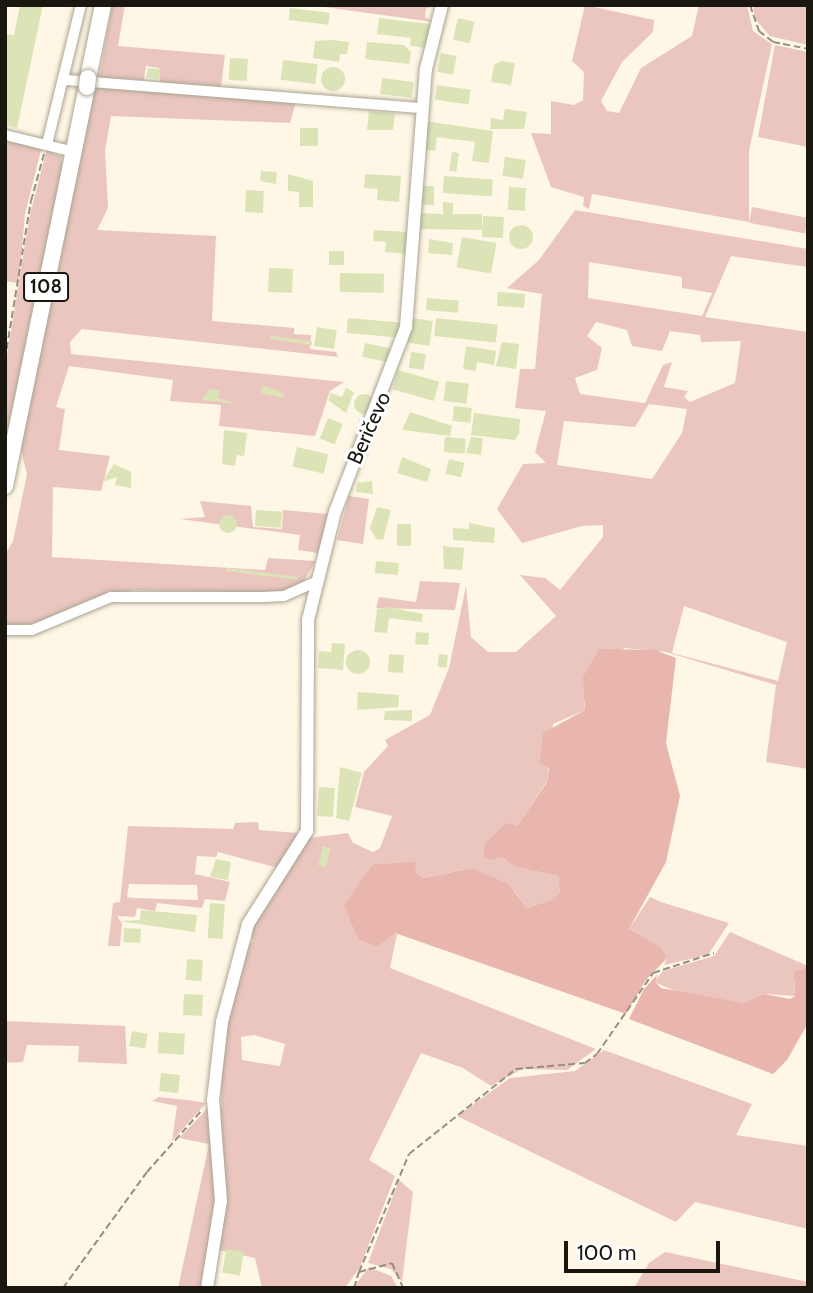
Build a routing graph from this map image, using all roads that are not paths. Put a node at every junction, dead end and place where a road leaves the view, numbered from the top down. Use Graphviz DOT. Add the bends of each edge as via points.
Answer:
graph roads {
  1 [pos="81,5"];
  2 [pos="103,5"];
  3 [pos="442,5"];
  4 [pos="65,80"];
  5 [pos="421,108"];
  6 [pos="5,135"];
  7 [pos="47,144"];
  8 [pos="74,152"];
  9 [pos="5,486"];
  10 [pos="316,582"];
  11 [pos="5,630"];
  12 [pos="207,1288"];
  1 -- 4 [label="street"];
  2 -- 8 [label="main road, 108"];
  3 -- 5 [label="street, Beričevo"];
  4 -- 5 [label="street"];
  4 -- 7 [label="street"];
  5 -- 10 [label="street, Beričevo" via="415,264 406,327 344,486"];
  6 -- 7 [label="street"];
  7 -- 8 [label="street"];
  8 -- 9 [label="main road, 108"];
  10 -- 11 [label="street" via="284,596 111,597 32,629"];
  10 -- 12 [label="street, Beričevo" via="304,666 311,813 298,848 261,899 236,958 214,1069 221,1201"];
}
